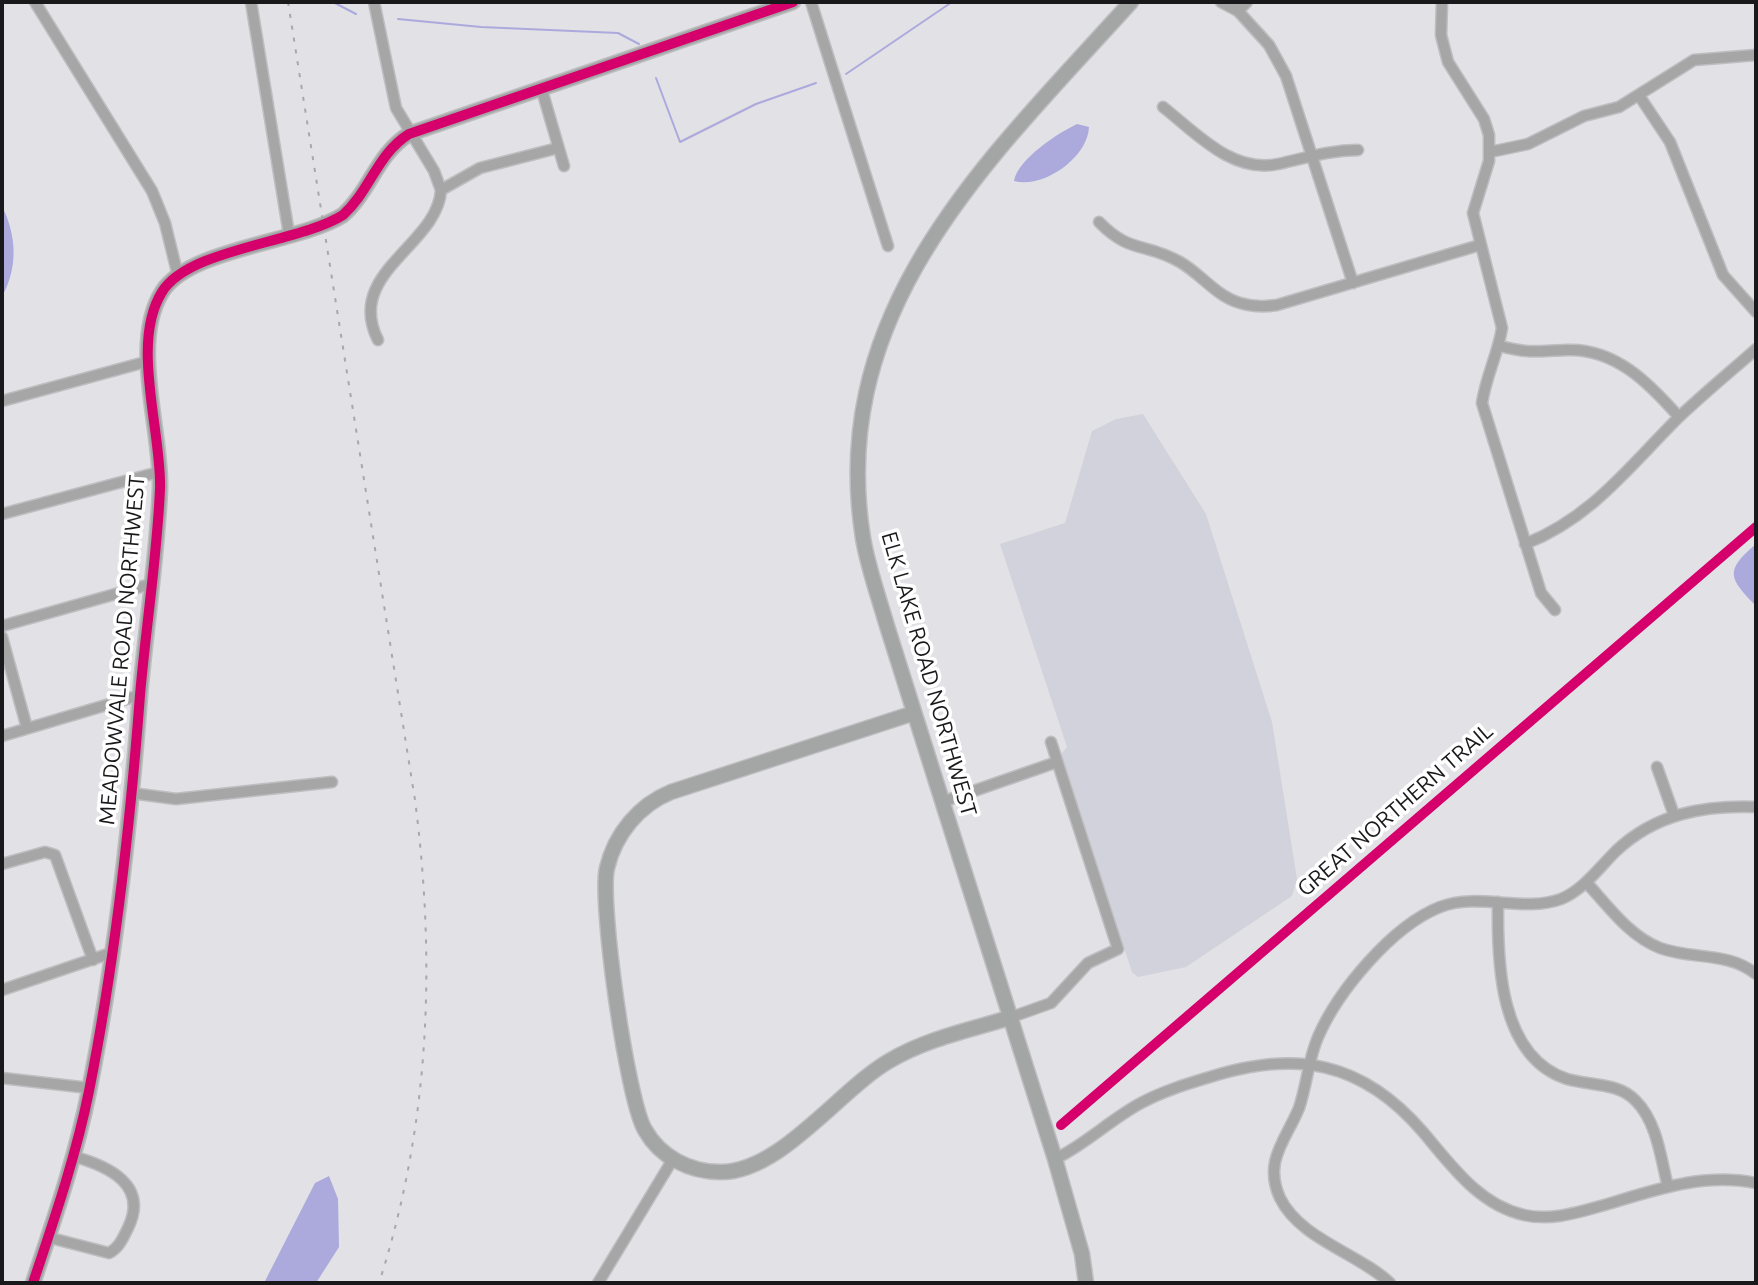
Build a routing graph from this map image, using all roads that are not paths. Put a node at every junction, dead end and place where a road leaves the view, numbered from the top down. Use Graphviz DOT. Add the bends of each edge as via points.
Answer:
graph roads {
  1 [pos="35,2"];
  2 [pos="251,2"];
  3 [pos="374,2"];
  4 [pos="793,2"];
  5 [pos="811,2"];
  6 [pos="1131,2"];
  7 [pos="1221,2"];
  8 [pos="1247,2"];
  9 [pos="1442,2"];
  10 [pos="1236,6"];
  11 [pos="1756,55"];
  12 [pos="541,87"];
  13 [pos="1640,97"];
  14 [pos="1163,107"];
  15 [pos="409,134"];
  16 [pos="558,148"];
  17 [pos="1358,150"];
  18 [pos="1490,152"];
  19 [pos="1312,155"];
  20 [pos="564,166"];
  21 [pos="441,190"];
  22 [pos="1099,222"];
  23 [pos="289,234"];
  24 [pos="1480,245"];
  25 [pos="888,246"];
  26 [pos="178,276"];
  27 [pos="1353,283"];
  28 [pos="1756,312"];
  29 [pos="378,340"];
  30 [pos="1500,346"];
  31 [pos="1756,349"];
  32 [pos="149,361"];
  33 [pos="2,401"];
  34 [pos="1679,417"];
  35 [pos="159,472"];
  36 [pos="2,514"];
  37 [pos="1525,544"];
  38 [pos="151,584"];
  39 [pos="1555,610"];
  40 [pos="2,626"];
  41 [pos="2,637"];
  42 [pos="140,695"];
  43 [pos="914,713"];
  44 [pos="27,728"];
  45 [pos="2,736"];
  46 [pos="1051,742"];
  47 [pos="1057,762"];
  48 [pos="1657,767"];
  49 [pos="332,782"];
  50 [pos="131,793"];
  51 [pos="942,802"];
  52 [pos="1756,807"];
  53 [pos="1674,815"];
  54 [pos="2,864"];
  55 [pos="1586,882"];
  56 [pos="1498,902"];
  57 [pos="111,953"];
  58 [pos="93,960"];
  59 [pos="1756,974"];
  60 [pos="2,990"];
  61 [pos="1009,1018"];
  62 [pos="1309,1063"];
  63 [pos="2,1078"];
  64 [pos="89,1088"];
  65 [pos="72,1156"];
  66 [pos="673,1159"];
  67 [pos="1055,1159"];
  68 [pos="1756,1183"];
  69 [pos="1668,1187"];
  70 [pos="47,1237"];
  71 [pos="33,1283"];
  72 [pos="598,1283"];
  73 [pos="1086,1283"];
  74 [pos="1390,1283"];
  1 -- 26 [label="street" via="152,191"];
  2 -- 23 [label="street"];
  3 -- 15 [label="street" via="393,100"];
  4 -- 12 [label="street"];
  5 -- 25 [label="street"];
  6 -- 43 [label="street, ELK LAKE ROAD NORTHWEST" via="1015,130 941,222 892,308 875,356 861,446 863,538"];
  7 -- 10 [label="street"];
  8 -- 10 [label="street"];
  9 -- 18 [label="street" via="1445,53 1484,119"];
  10 -- 19 [label="street" via="1279,60"];
  11 -- 13 [label="street" via="1694,60"];
  12 -- 15 [label="street"];
  12 -- 16 [label="street"];
  13 -- 18 [label="street" via="1564,124 1528,144"];
  13 -- 28 [label="street" via="1670,142 1723,275"];
  14 -- 19 [label="street" via="1218,150 1246,164 1275,165"];
  15 -- 21 [label="street"];
  15 -- 23 [label="street" via="385,154 343,215"];
  16 -- 20 [label="street"];
  16 -- 21 [label="street" via="480,168"];
  17 -- 19 [label="street"];
  18 -- 24 [label="street" via="1474,204"];
  19 -- 27 [label="street"];
  21 -- 29 [label="street" via="435,211 373,296 371,324"];
  22 -- 27 [label="street" via="1118,242 1179,262 1238,303 1277,305"];
  23 -- 26 [label="street"];
  24 -- 27 [label="street"];
  24 -- 30 [label="street" via="1500,314"];
  26 -- 32 [label="street, MEADOWVALE ROAD NORTHWEST" via="163,289 151,319"];
  30 -- 34 [label="street" via="1541,354 1591,351 1616,360"];
  30 -- 37 [label="street" via="1486,376 1482,403"];
  31 -- 34 [label="street"];
  32 -- 33 [label="street"];
  32 -- 35 [label="street, MEADOWVALE ROAD NORTHWEST"];
  34 -- 37 [label="street" via="1580,517"];
  35 -- 36 [label="street"];
  35 -- 38 [label="street, MEADOWVALE ROAD NORTHWEST"];
  37 -- 39 [label="street" via="1541,593"];
  38 -- 40 [label="street"];
  38 -- 42 [label="street, MEADOWVALE ROAD NORTHWEST"];
  41 -- 44 [label="street"];
  42 -- 44 [label="street"];
  42 -- 50 [label="street, MEADOWVALE ROAD NORTHWEST"];
  43 -- 51 [label="street, ELK LAKE ROAD NORTHWEST"];
  43 -- 66 [label="street" via="664,795 641,810 616,843 604,894 632,1088 645,1131"];
  44 -- 45 [label="street"];
  46 -- 47 [label="street"];
  47 -- 51 [label="street"];
  47 -- 61 [label="street" via="1118,949 1088,963 1051,1003"];
  48 -- 53 [label="street"];
  49 -- 50 [label="street" via="176,799"];
  50 -- 57 [label="street, MEADOWVALE ROAD NORTHWEST"];
  51 -- 61 [label="street, ELK LAKE ROAD NORTHWEST"];
  52 -- 53 [label="street"];
  53 -- 55 [label="street" via="1636,834"];
  54 -- 58 [label="street" via="45,852 59,860"];
  55 -- 56 [label="street" via="1552,902"];
  55 -- 59 [label="street" via="1646,942 1728,959"];
  56 -- 62 [label="street" via="1448,904 1410,926 1347,986"];
  56 -- 69 [label="street" via="1499,964 1522,1042 1551,1072 1613,1087 1637,1102 1652,1127"];
  57 -- 58 [label="street"];
  57 -- 64 [label="street, MEADOWVALE ROAD NORTHWEST"];
  58 -- 60 [label="street"];
  61 -- 66 [label="street" via="930,1042 889,1061 753,1166 716,1172"];
  61 -- 67 [label="street, ELK LAKE ROAD NORTHWEST"];
  62 -- 67 [label="street" via="1252,1065 1158,1094"];
  62 -- 69 [label="street" via="1379,1090 1472,1187 1512,1212 1559,1217"];
  62 -- 74 [label="street" via="1297,1111 1275,1156 1279,1195 1298,1221"];
  63 -- 64 [label="street"];
  64 -- 65 [label="street, MEADOWVALE ROAD NORTHWEST"];
  65 -- 70 [label="street, MEADOWVALE ROAD NORTHWEST"];
  65 -- 70 [label="street" via="99,1163 131,1190 136,1202 133,1217 109,1253"];
  66 -- 72 [label="street"];
  67 -- 73 [label="street, ELK LAKE ROAD NORTHWEST"];
  68 -- 69 [label="street" via="1704,1180"];
  70 -- 71 [label="street, MEADOWVALE ROAD NORTHWEST"];
}
